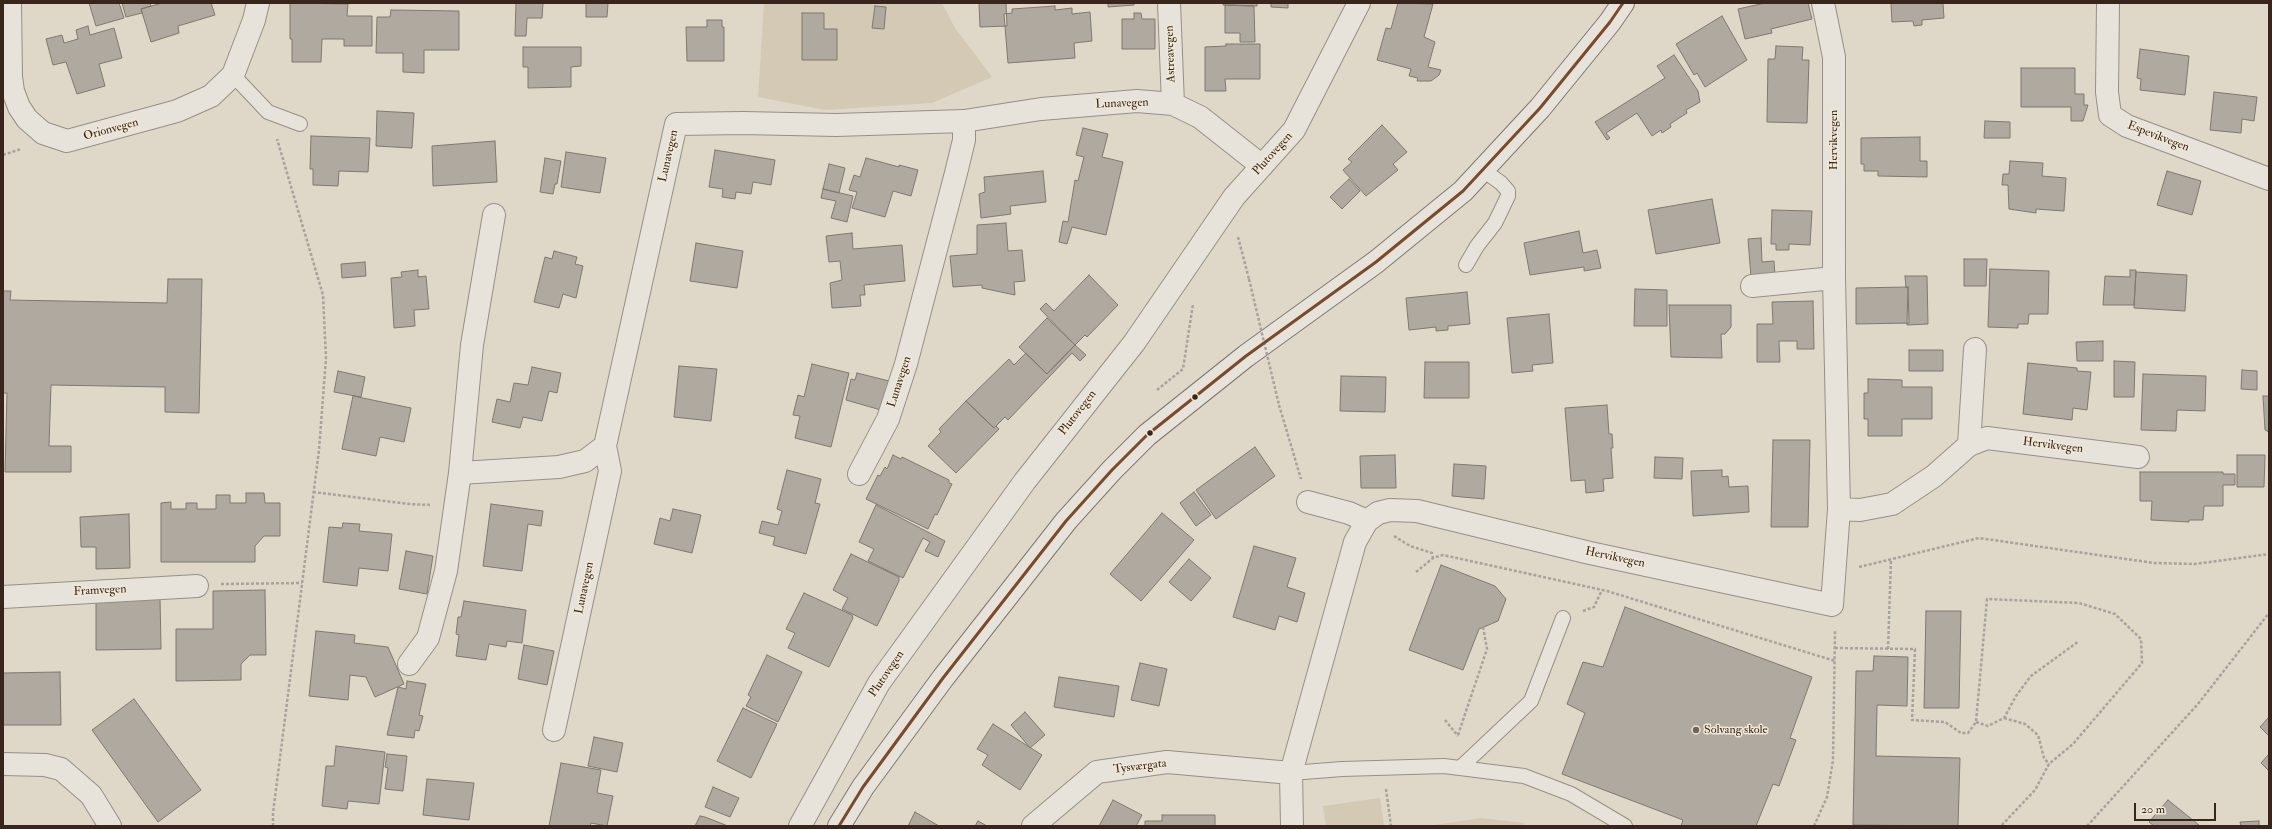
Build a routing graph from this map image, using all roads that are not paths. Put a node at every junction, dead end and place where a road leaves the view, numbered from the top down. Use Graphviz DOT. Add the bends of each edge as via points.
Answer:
graph roads {
  1 [pos="10,3"];
  2 [pos="258,3"];
  3 [pos="1169,3"];
  4 [pos="1359,3"];
  5 [pos="1623,3"];
  6 [pos="1823,3"];
  7 [pos="2108,3"];
  8 [pos="233,75"];
  9 [pos="1173,104"];
  10 [pos="964,121"];
  11 [pos="300,124"];
  12 [pos="1262,166"];
  13 [pos="1482,170"];
  14 [pos="2269,179"];
  15 [pos="494,215"];
  16 [pos="1466,265"];
  17 [pos="1834,278"];
  18 [pos="1752,286"];
  19 [pos="1975,349"];
  20 [pos="1969,445"];
  21 [pos="604,446"];
  22 [pos="2138,457"];
  23 [pos="460,473"];
  24 [pos="859,474"];
  25 [pos="1308,502"];
  26 [pos="1838,509"];
  27 [pos="1367,521"];
  28 [pos="197,586"];
  29 [pos="3,597"];
  30 [pos="1563,618"];
  31 [pos="409,664"];
  32 [pos="554,730"];
  33 [pos="3,764"];
  34 [pos="1460,768"];
  35 [pos="1291,773"];
  36 [pos="110,826"];
  37 [pos="800,826"];
  38 [pos="839,826"];
  39 [pos="1033,826"];
  40 [pos="1292,826"];
  41 [pos="1625,826"];
  1 -- 8 [label="street, Orionvegen" via="11,77 19,107 43,133 67,141 178,111 211,96"];
  2 -- 8 [label="street, Orionvegen"];
  3 -- 9 [label="street, Astreavegen"];
  4 -- 12 [label="street, Plutovegen" via="1294,130"];
  5 -- 13 [label="street" via="1540,108"];
  6 -- 17 [label="street, Hervikvegen" via="1834,57"];
  7 -- 14 [label="street, Espevikvegen" via="2106,92 2110,115 2127,126"];
  8 -- 11 [label="lane" via="268,112"];
  9 -- 10 [label="street, Lunavegen" via="1122,102 1041,109"];
  9 -- 12 [label="street, Lunavegen" via="1200,117"];
  10 -- 21 [label="street, Lunavegen" via="836,125 743,122 676,124"];
  10 -- 24 [label="street, Lunavegen" via="964,140 906,364 888,419"];
  12 -- 37 [label="street, Plutovegen" via="1234,197 1134,342 1025,481 879,683"];
  13 -- 16 [label="lane" via="1501,183 1508,191 1508,196 1495,224"];
  13 -- 38 [label="street" via="1463,191 1376,262 1285,325 1153,430 1112,470 1066,521 943,678 863,787"];
  15 -- 23 [label="street" via="472,345"];
  17 -- 18 [label="street"];
  17 -- 26 [label="street, Hervikvegen"];
  19 -- 20 [label="street"];
  20 -- 22 [label="street, Hervikvegen" via="1987,438"];
  20 -- 26 [label="street, Hervikvegen" via="1934,476 1892,504 1860,510"];
  21 -- 23 [label="street" via="586,461 559,467"];
  21 -- 32 [label="street, Lunavegen" via="610,471"];
  23 -- 31 [label="street" via="446,571 428,638"];
  25 -- 27 [label="street" via="1349,513"];
  26 -- 27 [label="street, Hervikvegen" via="1832,604 1590,553 1417,511 1390,510 1378,513"];
  27 -- 35 [label="street" via="1355,542"];
  28 -- 29 [label="street, Framvegen"];
  30 -- 34 [label="lane" via="1531,701"];
  33 -- 36 [label="street" via="45,765 61,769 91,795"];
  34 -- 35 [label="lane" via="1444,766"];
  34 -- 41 [label="lane" via="1524,776 1571,794"];
  35 -- 39 [label="street, Tysværgata" via="1167,762 1097,772"];
  35 -- 40 [label="street"];
}
